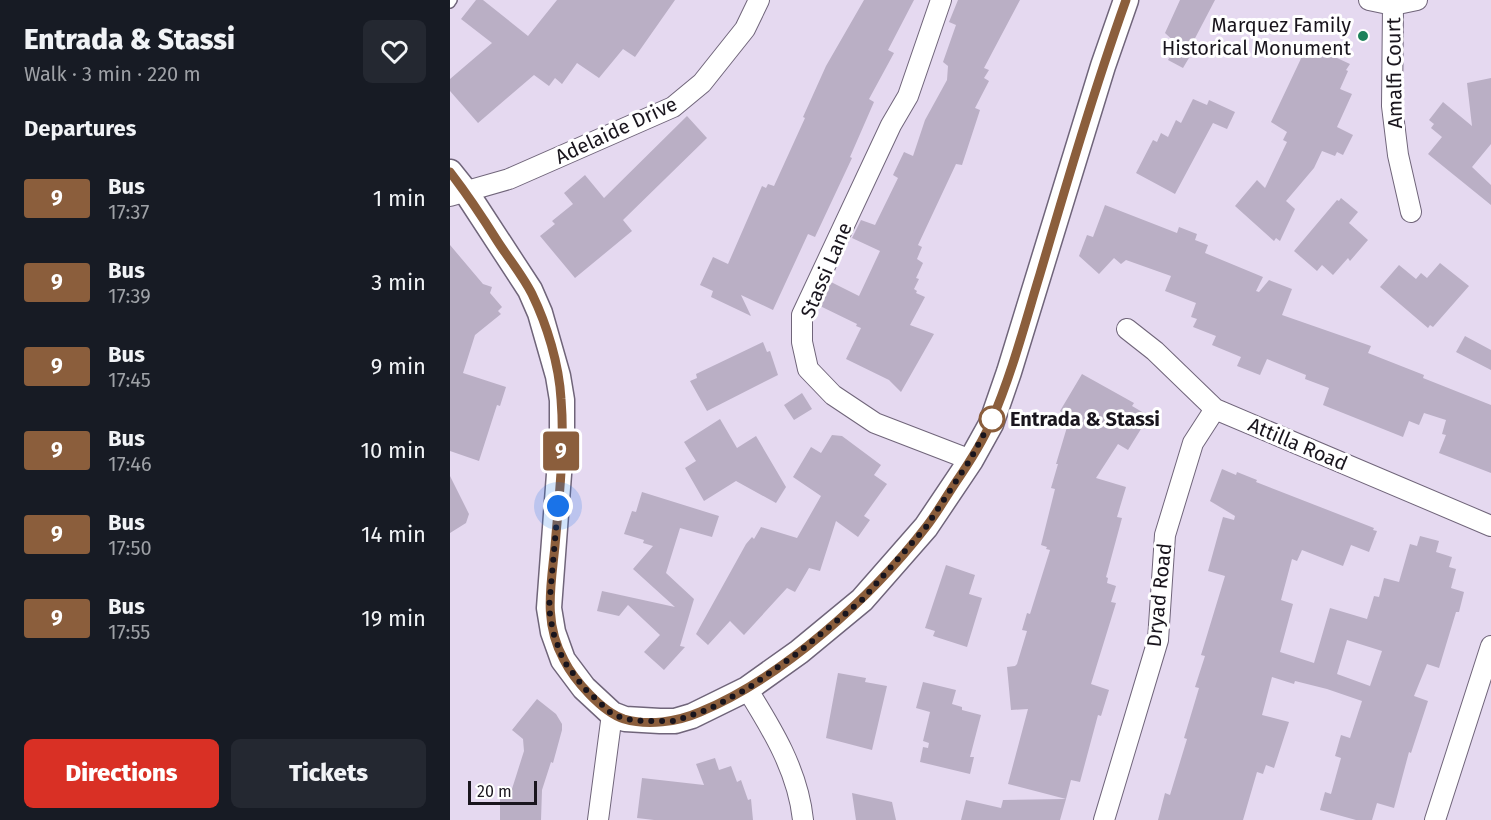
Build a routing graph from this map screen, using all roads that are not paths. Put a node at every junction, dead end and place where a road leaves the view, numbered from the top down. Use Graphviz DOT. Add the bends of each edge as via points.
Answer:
graph roads {
  1 [pos="759,0"];
  2 [pos="941,0"];
  3 [pos="1126,0"];
  4 [pos="1369,0"];
  5 [pos="1417,0"];
  6 [pos="1393,5"];
  7 [pos="450,172"];
  8 [pos="458,194"];
  9 [pos="1411,212"];
  10 [pos="1127,329"];
  11 [pos="1215,409"];
  12 [pos="970,460"];
  13 [pos="1491,526"];
  14 [pos="1491,646"];
  15 [pos="747,689"];
  16 [pos="612,714"];
  17 [pos="598,820"];
  18 [pos="803,820"];
  19 [pos="1104,820"];
  20 [pos="1435,820"];
  1 -- 8 [label="street, Adelaide Drive" via="744,29 702,83 673,107 509,179"];
  2 -- 12 [label="street, Stassi Lane" via="908,96 802,315 802,342 808,369 833,395 875,423"];
  3 -- 12 [label="street" via="1102,66 1009,372 991,424"];
  4 -- 6 [label="street"];
  5 -- 6 [label="street"];
  6 -- 9 [label="street, Amalfi Court" via="1392,106"];
  7 -- 8 [label="street"];
  8 -- 16 [label="street" via="530,290 551,347 562,400 562,434 549,608 563,660 584,688"];
  10 -- 11 [label="street, Attilla Road"];
  11 -- 13 [label="street, Attilla Road"];
  11 -- 19 [label="street, Dryad Road" via="1193,443 1165,535 1158,640"];
  12 -- 15 [label="street" via="926,527 862,600"];
  14 -- 20 [label="street"];
  15 -- 16 [label="street" via="675,721 642,721"];
  15 -- 18 [label="street" via="789,764"];
  16 -- 17 [label="street"];
}
